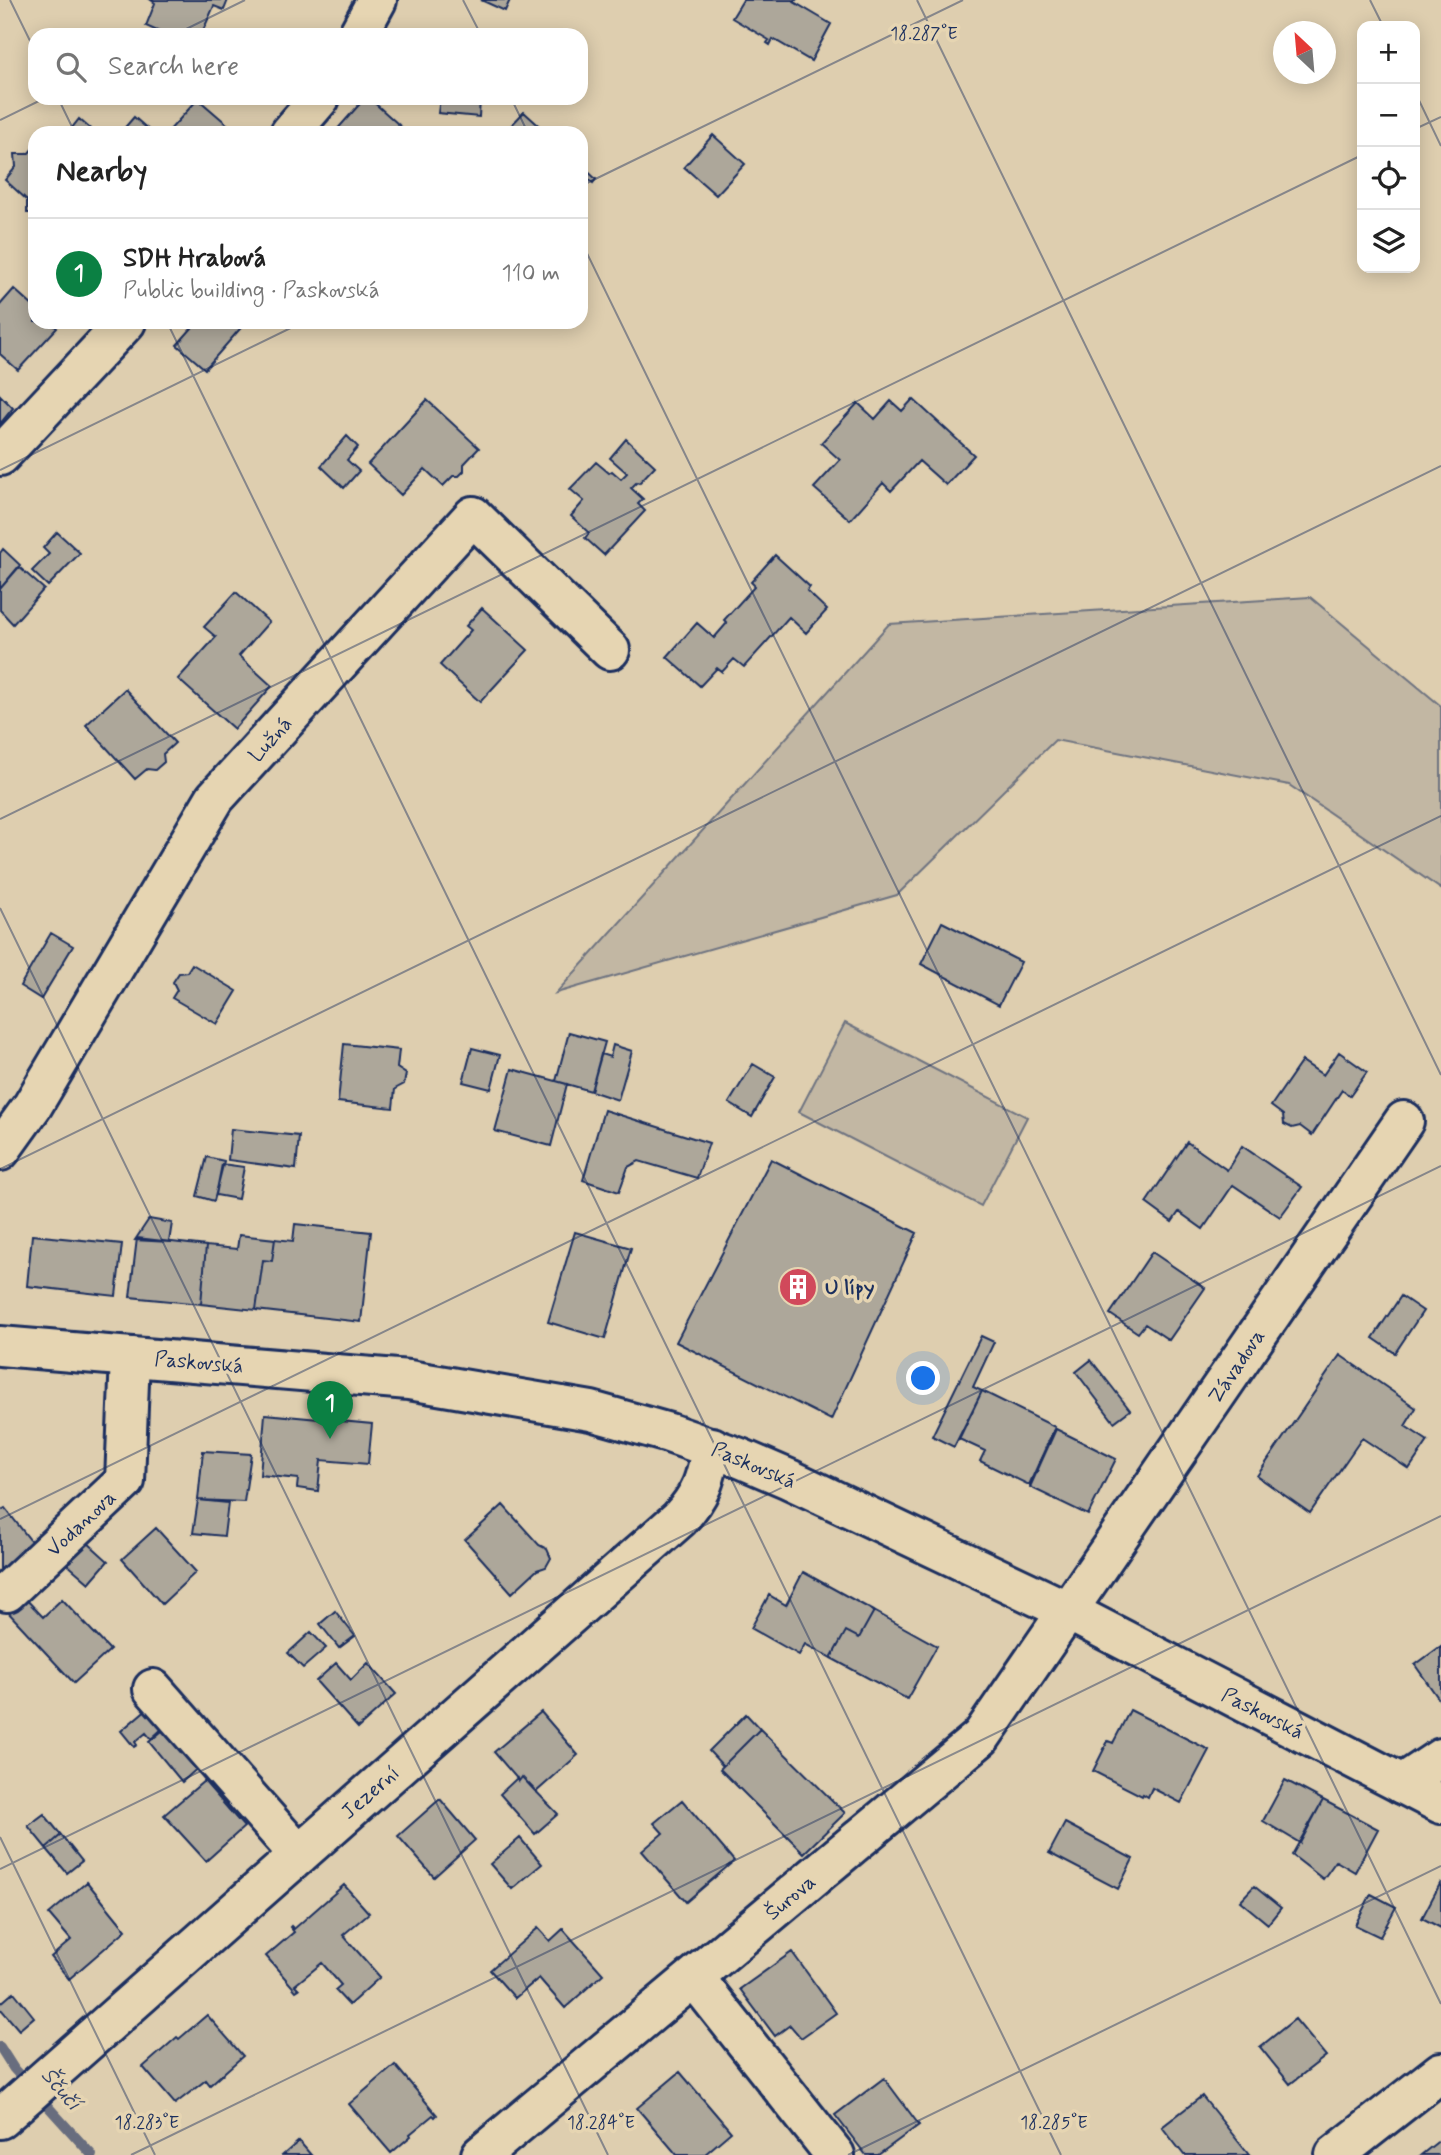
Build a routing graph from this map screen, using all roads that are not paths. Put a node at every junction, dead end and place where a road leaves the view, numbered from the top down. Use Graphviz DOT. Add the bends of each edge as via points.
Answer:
graph roads {
  1 [pos="377,0"];
  2 [pos="362,28"];
  3 [pos="314,105"];
  4 [pos="296,126"];
  5 [pos="119,329"];
  6 [pos="0,456"];
  7 [pos="610,650"];
  8 [pos="1404,1121"];
  9 [pos="0,1151"];
  10 [pos="0,1346"];
  11 [pos="130,1357"];
  12 [pos="712,1447"];
  13 [pos="7,1592"];
  14 [pos="1068,1611"];
  15 [pos="153,1689"];
  16 [pos="1441,1758"];
  17 [pos="1402,1784"];
  18 [pos="1441,1804"];
  19 [pos="299,1855"];
  20 [pos="694,1977"];
  21 [pos="1441,2072"];
  22 [pos="4,2115"];
  23 [pos="481,2155"];
  24 [pos="835,2155"];
  25 [pos="1335,2155"];
  1 -- 2 [label="street"];
  3 -- 4 [label="street"];
  5 -- 6 [label="street"];
  7 -- 9 [label="street, Lužná" via="474,516 215,798 33,1105"];
  8 -- 14 [label="street, Závadova"];
  10 -- 11 [label="street, Paskovská"];
  11 -- 12 [label="street, Paskovská" via="449,1386 591,1412"];
  11 -- 13 [label="street, Vodanova" via="125,1481"];
  12 -- 14 [label="street, Paskovská"];
  12 -- 19 [label="street, Jezerní" via="696,1501 679,1519"];
  14 -- 17 [label="street, Paskovská"];
  14 -- 20 [label="street, Šurova" via="981,1737"];
  15 -- 19 [label="street"];
  16 -- 17 [label="street"];
  17 -- 18 [label="street, Paskovská"];
  19 -- 22 [label="street, Jezerní"];
  20 -- 23 [label="street, Šurova"];
  20 -- 24 [label="street"];
  21 -- 25 [label="street"];
}
